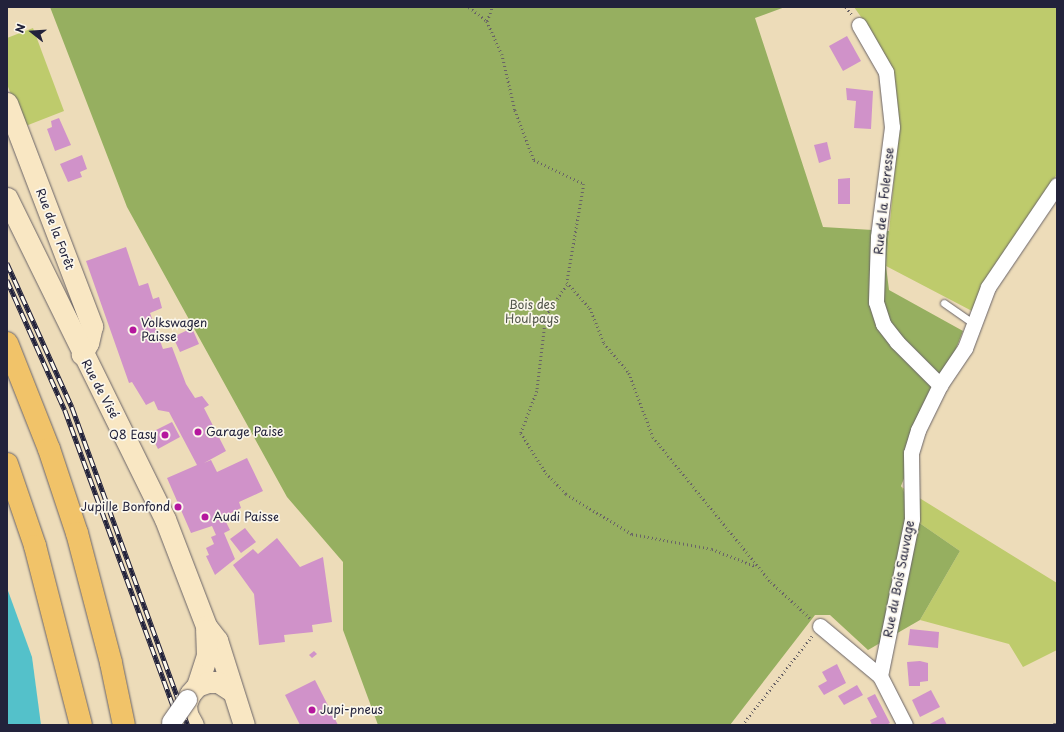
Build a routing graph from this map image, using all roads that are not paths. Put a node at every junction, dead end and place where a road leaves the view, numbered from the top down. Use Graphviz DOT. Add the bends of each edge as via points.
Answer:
graph roads {
  1 [pos="859,25"];
  2 [pos="7,103"];
  3 [pos="1057,185"];
  4 [pos="7,198"];
  5 [pos="944,303"];
  6 [pos="974,324"];
  7 [pos="7,343"];
  8 [pos="82,354"];
  9 [pos="940,385"];
  10 [pos="7,464"];
  11 [pos="206,626"];
  12 [pos="820,626"];
  13 [pos="880,676"];
  14 [pos="192,693"];
  15 [pos="236,712"];
  16 [pos="171,722"];
  17 [pos="81,725"];
  18 [pos="124,725"];
  19 [pos="193,725"];
  20 [pos="905,725"];
  1 -- 9 [label="street, Rue de la Foleresse" via="886,72 892,127 878,237 876,302 884,324 897,342"];
  2 -- 8 [label="main road, Rue de la Forêt" via="92,326"];
  3 -- 6 [label="street, Rue du Bois Sauvage" via="988,288"];
  4 -- 8 [label="main road, Rue de Visé"];
  5 -- 6 [label="lane"];
  6 -- 9 [label="street, Rue du Bois Sauvage" via="965,348"];
  7 -- 18 [label="highway" via="49,449 77,533 110,656"];
  8 -- 11 [label="main road, Rue de Visé" via="165,519"];
  9 -- 13 [label="street, Rue du Bois Sauvage" via="918,430 911,453 912,519"];
  10 -- 17 [label="highway" via="35,546"];
  11 -- 14 [label="main road, Rue de Visé" via="207,656"];
  11 -- 15 [label="main road, Rue de Visé" via="216,640"];
  12 -- 13 [label="street"];
  13 -- 20 [label="street"];
  14 -- 15 [label="main road, Rue de Visé" via="208,682 218,682"];
  14 -- 16 [label="street, bridge"];
  14 -- 19 [label="main road, Rue de Visé" via="187,714"];
}
